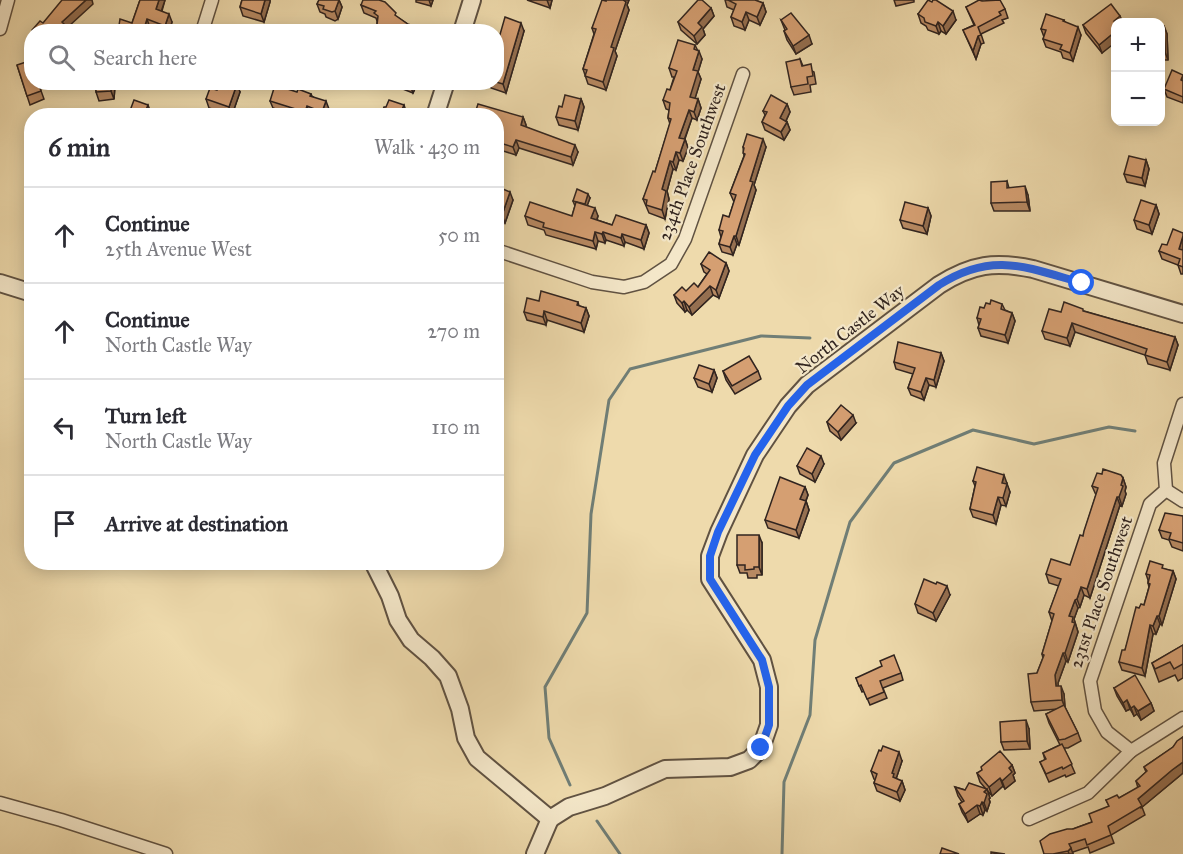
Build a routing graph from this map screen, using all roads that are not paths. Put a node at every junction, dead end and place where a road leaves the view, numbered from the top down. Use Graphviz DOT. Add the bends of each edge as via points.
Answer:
graph roads {
  1 [pos="8,0"];
  2 [pos="212,0"];
  3 [pos="472,0"];
  4 [pos="204,24"];
  5 [pos="464,24"];
  6 [pos="0,29"];
  7 [pos="743,74"];
  8 [pos="443,90"];
  9 [pos="438,108"];
  10 [pos="504,253"];
  11 [pos="0,283"];
  12 [pos="24,290"];
  13 [pos="1183,314"];
  14 [pos="1183,404"];
  15 [pos="1166,490"];
  16 [pos="1183,501"];
  17 [pos="377,570"];
  18 [pos="1183,718"];
  19 [pos="1131,751"];
  20 [pos="0,803"];
  21 [pos="550,819"];
  22 [pos="1029,819"];
  23 [pos="166,854"];
  24 [pos="535,854"];
  1 -- 6 [label="street"];
  2 -- 4 [label="street"];
  3 -- 5 [label="street"];
  7 -- 10 [label="street, 234th Place Southwest" via="685,239 671,264 644,282 624,287 592,282"];
  8 -- 9 [label="street"];
  11 -- 12 [label="street"];
  13 -- 21 [label="street, North Castle Way" via="1033,269 987,265 956,274 807,385 755,455 710,556 710,579 762,660 769,687 769,725 761,748 749,760 730,767 665,769 605,796 569,807"];
  14 -- 15 [label="street" via="1164,463"];
  15 -- 16 [label="street"];
  15 -- 19 [label="street, 231st Place Southwest" via="1150,504 1090,681 1095,711 1107,732"];
  17 -- 21 [label="street" via="411,640 448,676 466,738 477,758"];
  18 -- 19 [label="street"];
  19 -- 22 [label="street" via="1088,793"];
  20 -- 23 [label="street"];
  21 -- 24 [label="street"];
}
